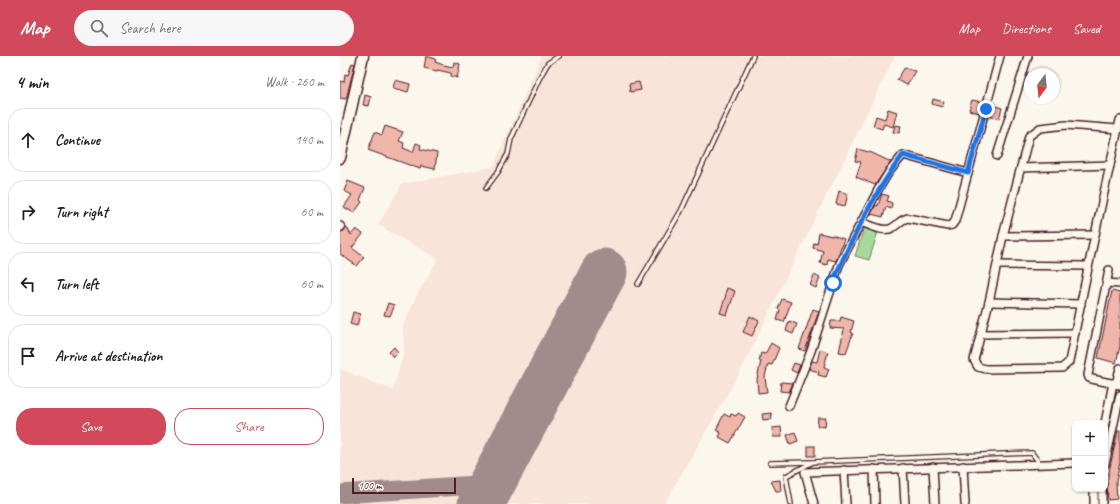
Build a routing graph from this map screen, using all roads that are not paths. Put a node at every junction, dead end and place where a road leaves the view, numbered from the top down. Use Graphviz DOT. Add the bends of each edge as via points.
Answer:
graph roads {
  1 [pos="363,56"];
  2 [pos="559,56"];
  3 [pos="754,56"];
  4 [pos="1000,56"];
  5 [pos="1028,56"];
  6 [pos="1120,120"];
  7 [pos="1118,129"];
  8 [pos="997,156"];
  9 [pos="340,158"];
  10 [pos="1110,165"];
  11 [pos="1022,168"];
  12 [pos="968,173"];
  13 [pos="486,188"];
  14 [pos="861,222"];
  15 [pos="1094,235"];
  16 [pos="1004,236"];
  17 [pos="998,265"];
  18 [pos="1088,266"];
  19 [pos="1109,270"];
  20 [pos="1107,283"];
  21 [pos="638,284"];
  22 [pos="1120,284"];
  23 [pos="989,302"];
  24 [pos="1081,304"];
  25 [pos="1075,333"];
  26 [pos="981,334"];
  27 [pos="1120,368"];
  28 [pos="1116,384"];
  29 [pos="1120,397"];
  30 [pos="1110,398"];
  31 [pos="789,406"];
  32 [pos="1106,420"];
  33 [pos="1107,456"];
  34 [pos="813,462"];
  35 [pos="1072,462"];
  36 [pos="770,463"];
  37 [pos="1040,464"];
  38 [pos="963,466"];
  39 [pos="933,467"];
  40 [pos="903,468"];
  41 [pos="874,469"];
  42 [pos="844,470"];
  43 [pos="1094,492"];
  44 [pos="1102,492"];
  45 [pos="791,504"];
  46 [pos="814,504"];
  47 [pos="846,504"];
  48 [pos="875,504"];
  49 [pos="905,504"];
  50 [pos="935,504"];
  51 [pos="965,504"];
  52 [pos="1094,504"];
  53 [pos="1102,504"];
  1 -- 9 [label="main road"];
  2 -- 13 [label="lane" via="548,63 543,72 511,139 508,154"];
  3 -- 21 [label="lane" via="681,210"];
  4 -- 12 [label="street"];
  5 -- 8 [label="street"];
  6 -- 7 [label="street"];
  7 -- 10 [label="street"];
  7 -- 11 [label="street" via="1066,125 1040,128 1029,136"];
  10 -- 11 [label="street"];
  10 -- 15 [label="street"];
  11 -- 16 [label="street"];
  12 -- 14 [label="street" via="903,155 889,172"];
  12 -- 14 [label="street" via="952,225 908,218 887,230"];
  14 -- 31 [label="street" via="839,265 811,351"];
  15 -- 16 [label="street"];
  15 -- 18 [label="street"];
  16 -- 17 [label="street"];
  17 -- 18 [label="street"];
  17 -- 23 [label="street"];
  18 -- 24 [label="street"];
  19 -- 20 [label="street"];
  20 -- 22 [label="street"];
  20 -- 28 [label="street" via="1088,375 1092,379"];
  23 -- 24 [label="street"];
  23 -- 26 [label="street"];
  24 -- 25 [label="street"];
  25 -- 26 [label="street"];
  25 -- 26 [label="street" via="1069,362 1062,368 994,369 978,368 974,360"];
  27 -- 28 [label="street"];
  28 -- 30 [label="street"];
  29 -- 30 [label="street"];
  29 -- 33 [label="street"];
  30 -- 32 [label="street"];
  34 -- 36 [label="lane"];
  34 -- 37 [label="lane" via="1032,453"];
  34 -- 45 [label="lane" via="786,476"];
  35 -- 37 [label="street"];
  37 -- 38 [label="street"];
  38 -- 39 [label="street"];
  38 -- 51 [label="street"];
  39 -- 40 [label="street"];
  39 -- 50 [label="street"];
  40 -- 41 [label="street"];
  40 -- 49 [label="street"];
  41 -- 42 [label="street"];
  41 -- 48 [label="street"];
  42 -- 46 [label="street" via="805,472"];
  42 -- 47 [label="street"];
  43 -- 52 [label="street"];
  44 -- 53 [label="street"];
}
